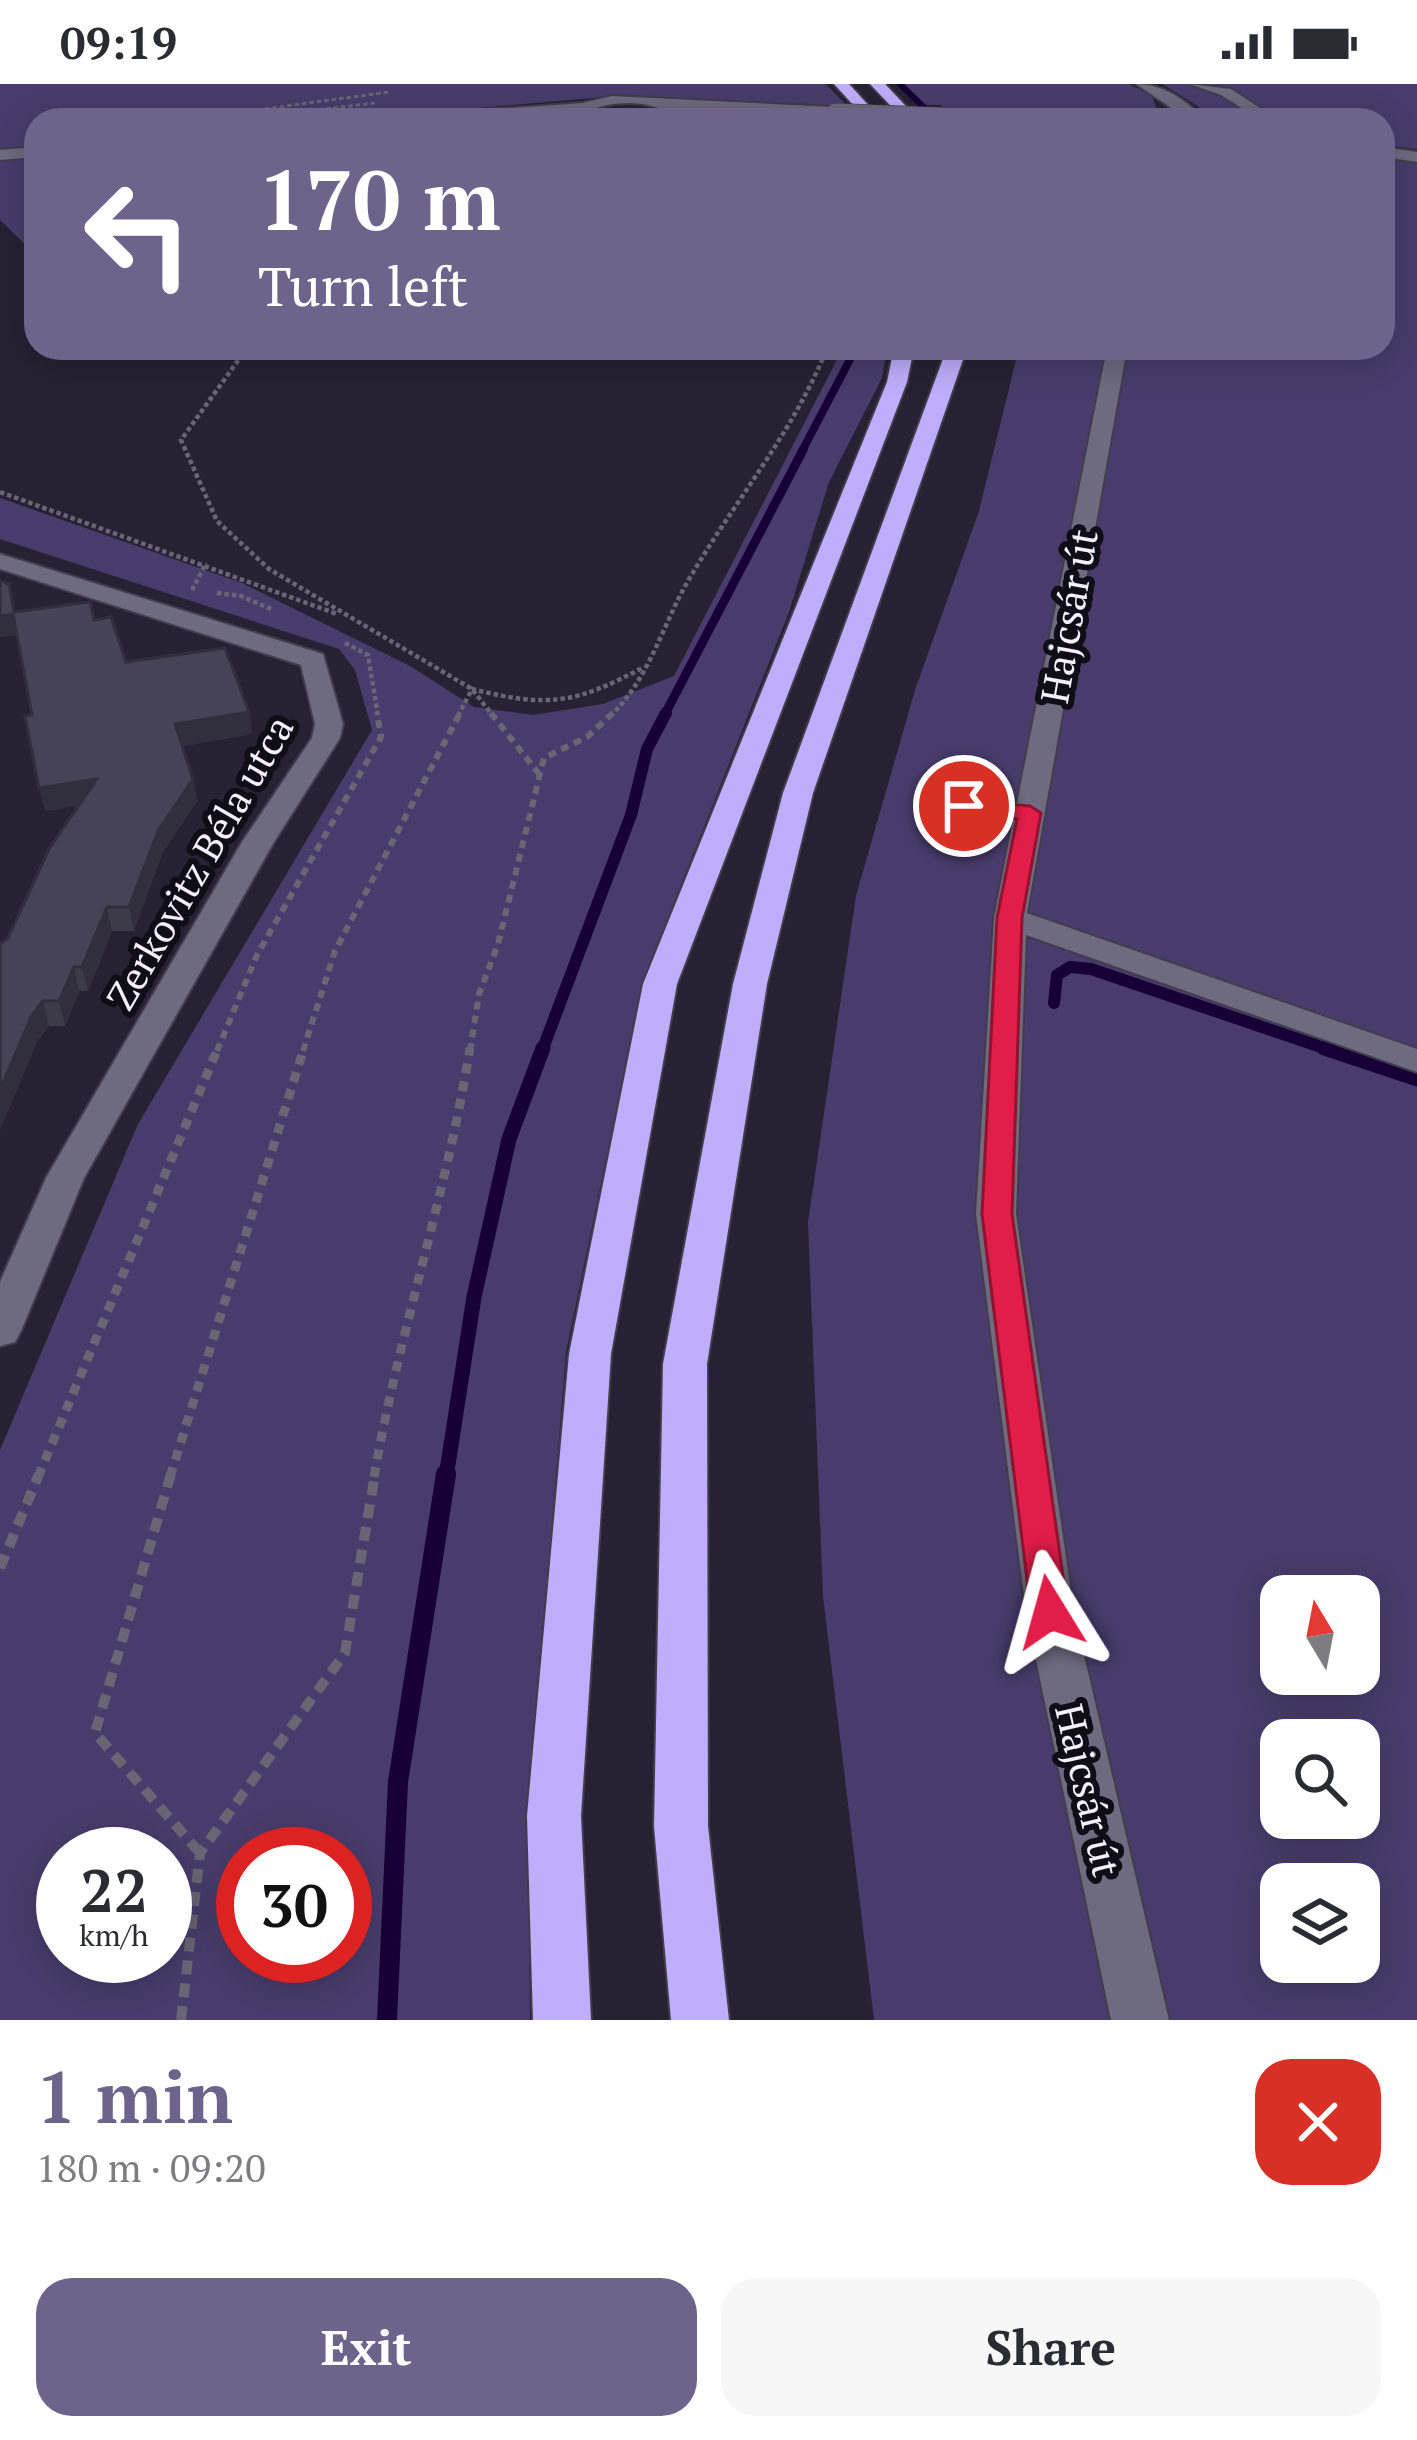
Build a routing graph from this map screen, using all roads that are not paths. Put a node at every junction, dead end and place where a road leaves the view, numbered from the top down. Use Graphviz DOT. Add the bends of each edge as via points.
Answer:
graph roads {
  1 [pos="841,84"];
  2 [pos="877,84"];
  3 [pos="1143,84"];
  4 [pos="1197,84"];
  5 [pos="1166,95"];
  6 [pos="602,108"];
  7 [pos="654,108"];
  8 [pos="864,108"];
  9 [pos="900,108"];
  10 [pos="1172,108"];
  11 [pos="1182,108"];
  12 [pos="1251,108"];
  13 [pos="902,360"];
  14 [pos="953,360"];
  15 [pos="1115,360"];
  16 [pos="0,561"];
  17 [pos="964,806"];
  18 [pos="1030,813"];
  19 [pos="1010,918"];
  20 [pos="1417,1061"];
  21 [pos="0,1331"];
  22 [pos="562,2020"];
  23 [pos="700,2020"];
  24 [pos="1140,2020"];
  1 -- 8 [label="highway"];
  2 -- 9 [label="highway"];
  3 -- 5 [label="street"];
  4 -- 12 [label="street"];
  5 -- 10 [label="street"];
  5 -- 11 [label="street"];
  6 -- 7 [label="street" via="627,100"];
  13 -- 22 [label="highway" via="660,983 590,1354 554,1816"];
  14 -- 23 [label="highway" via="798,793 751,984 685,1364 681,1826"];
  15 -- 18 [label="street, Hajcsár út"];
  16 -- 21 [label="street, Zerkovitz Béla utca" via="313,660 329,724 65,1178"];
  17 -- 18 [label="street"];
  18 -- 19 [label="street, Hajcsár út"];
  19 -- 20 [label="street"];
  19 -- 24 [label="street, Hajcsár út" via="997,1214 1050,1612"];
}
